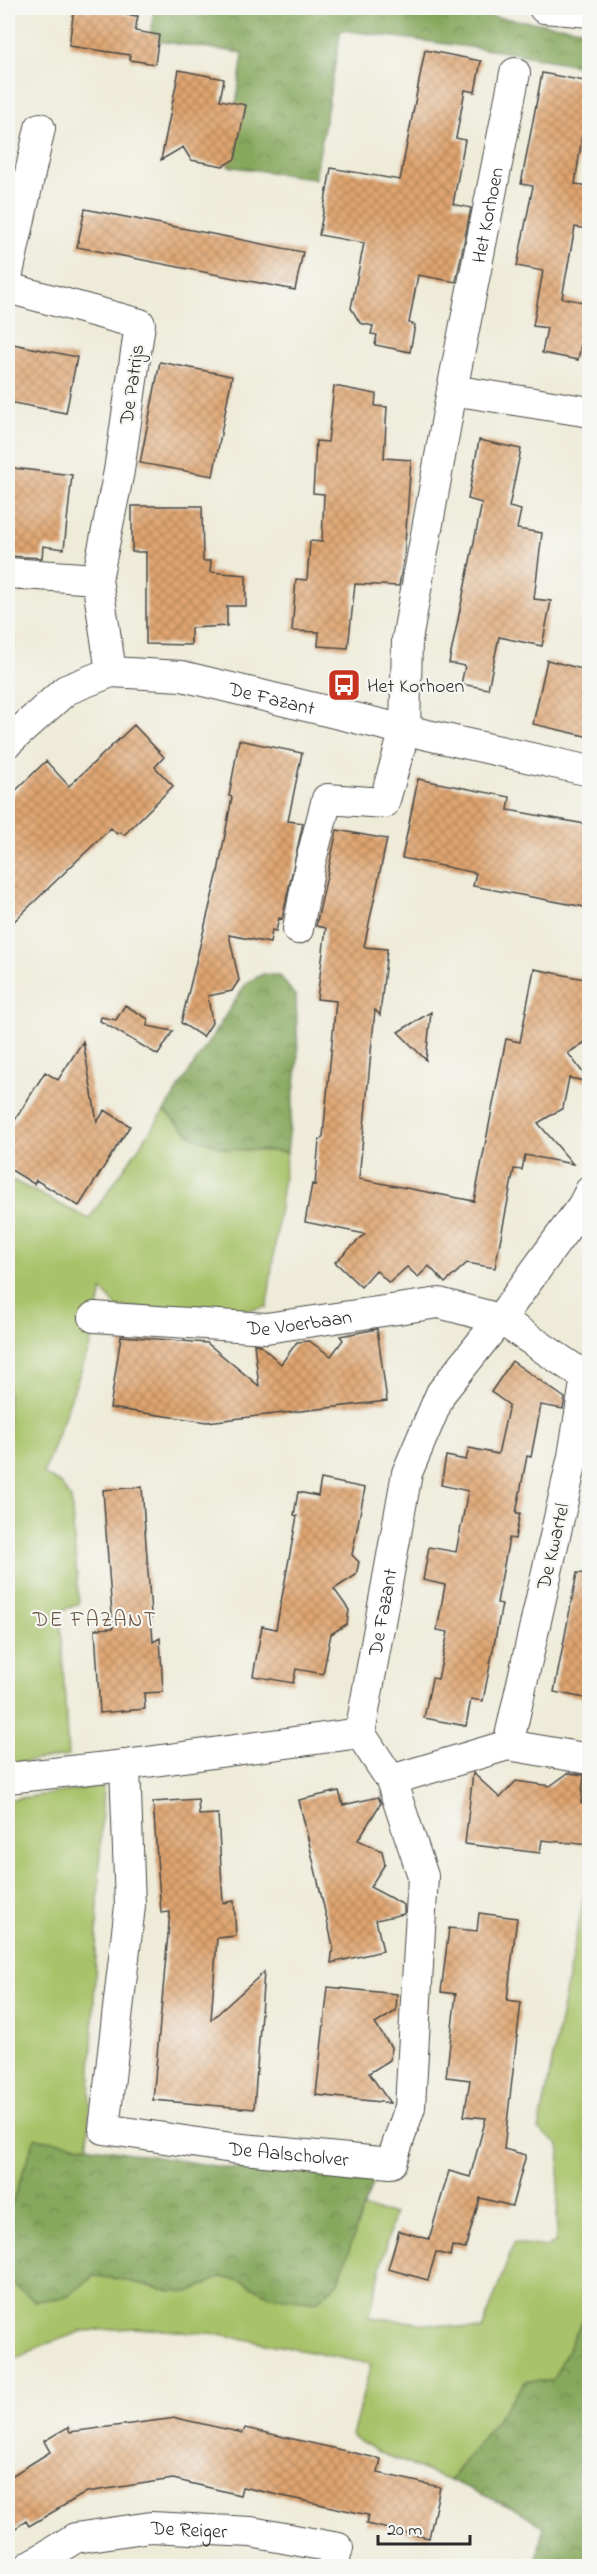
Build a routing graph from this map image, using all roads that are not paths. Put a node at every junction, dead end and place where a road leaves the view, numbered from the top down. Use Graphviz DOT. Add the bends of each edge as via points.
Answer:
graph roads {
  1 [pos="544,8"];
  2 [pos="590,12"];
  3 [pos="515,73"];
  4 [pos="40,128"];
  5 [pos="8,273"];
  6 [pos="8,288"];
  7 [pos="452,390"];
  8 [pos="590,412"];
  9 [pos="8,573"];
  10 [pos="97,579"];
  11 [pos="111,672"];
  12 [pos="405,730"];
  13 [pos="8,742"];
  14 [pos="590,771"];
  15 [pos="298,929"];
  16 [pos="590,1191"];
  17 [pos="94,1317"];
  18 [pos="500,1319"];
  19 [pos="360,1733"];
  20 [pos="508,1745"];
  21 [pos="590,1760"];
  22 [pos="125,1766"];
  23 [pos="8,1778"];
  24 [pos="391,1780"];
  25 [pos="30,2566"];
  26 [pos="333,2566"];
  1 -- 2 [label="street"];
  3 -- 7 [label="street, Het Korhoen"];
  4 -- 5 [label="street"];
  6 -- 10 [label="street, De Patrijs" via="140,324 119,471"];
  7 -- 8 [label="street"];
  7 -- 12 [label="street, Het Korhoen" via="407,640"];
  9 -- 10 [label="street"];
  10 -- 11 [label="street, De Patrijs"];
  11 -- 12 [label="street, De Fazant" via="182,676"];
  11 -- 13 [label="street, De Fazant" via="66,690"];
  12 -- 14 [label="street, De Fazant"];
  12 -- 15 [label="street, Het Korhoen" via="384,803 327,799"];
  16 -- 18 [label="street, De Fazant"];
  17 -- 18 [label="street, De Voerbaan" via="266,1328 439,1303"];
  18 -- 19 [label="street, De Fazant" via="441,1393 407,1473"];
  18 -- 20 [label="street, De Kwartel" via="586,1377 573,1456"];
  19 -- 22 [label="street"];
  19 -- 24 [label="street, De Aalscholver"];
  20 -- 21 [label="street"];
  20 -- 24 [label="street"];
  22 -- 23 [label="street"];
  22 -- 24 [label="street, De Aalscholver" via="130,1906 104,2129 232,2148 391,2163 410,2107 423,1876"];
  25 -- 26 [label="street, De Reiger" via="75,2538 150,2527 251,2532 338,2548"];
}
